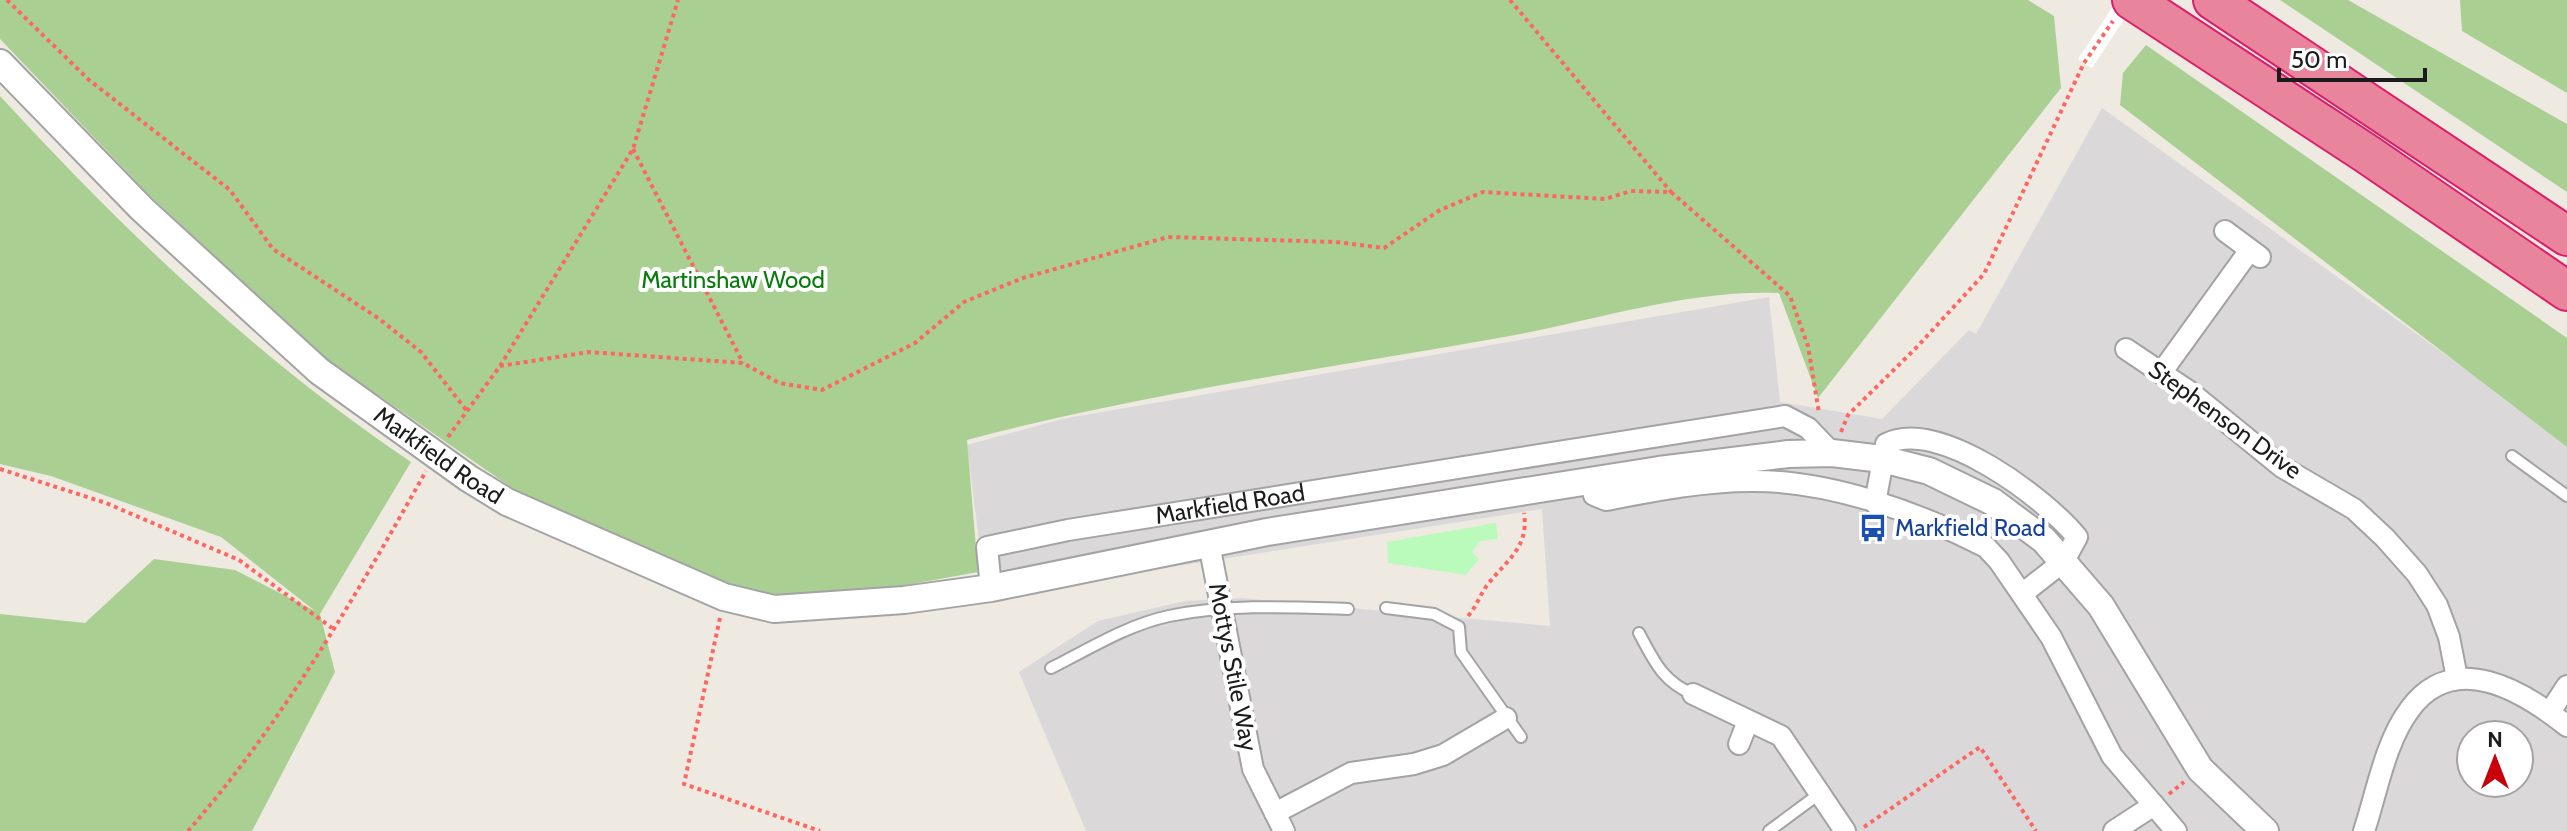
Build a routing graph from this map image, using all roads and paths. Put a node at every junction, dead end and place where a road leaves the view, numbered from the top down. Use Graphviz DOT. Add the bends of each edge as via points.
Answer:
graph roads {
  1 [pos="7,0"];
  2 [pos="678,0"];
  3 [pos="1510,0"];
  4 [pos="2213,0"];
  5 [pos="2125,6"];
  6 [pos="0,63"];
  7 [pos="633,149"];
  8 [pos="1671,192"];
  9 [pos="2225,231"];
  10 [pos="2567,236"];
  11 [pos="2567,291"];
  12 [pos="2126,349"];
  13 [pos="743,363"];
  14 [pos="500,366"];
  15 [pos="2161,373"];
  16 [pos="467,411"];
  17 [pos="1832,453"];
  18 [pos="435,455"];
  19 [pos="2512,456"];
  20 [pos="1882,459"];
  21 [pos="0,469"];
  22 [pos="1591,482"];
  23 [pos="1519,494"];
  24 [pos="2567,496"];
  25 [pos="1875,503"];
  26 [pos="1209,544"];
  27 [pos="2064,561"];
  28 [pos="991,588"];
  29 [pos="2022,594"];
  30 [pos="724,597"];
  31 [pos="1386,608"];
  32 [pos="1222,609"];
  33 [pos="1348,609"];
  34 [pos="1459,627"];
  35 [pos="332,628"];
  36 [pos="1639,633"];
  37 [pos="1051,668"];
  38 [pos="2457,678"];
  39 [pos="2567,686"];
  40 [pos="1693,694"];
  41 [pos="2550,712"];
  42 [pos="1506,718"];
  43 [pos="1748,721"];
  44 [pos="2567,726"];
  45 [pos="1521,737"];
  46 [pos="1739,744"];
  47 [pos="2200,769"];
  48 [pos="1819,794"];
  49 [pos="2154,805"];
  50 [pos="1280,822"];
  51 [pos="188,831"];
  52 [pos="820,831"];
  53 [pos="1769,831"];
  54 [pos="1845,831"];
  55 [pos="1859,831"];
  56 [pos="2036,831"];
  57 [pos="2114,831"];
  58 [pos="2176,831"];
  59 [pos="2265,831"];
  60 [pos="2364,831"];
  1 -- 16 [label="path" via="89,80 230,190 273,249 421,352"];
  2 -- 7 [label="path"];
  3 -- 8 [label="path"];
  4 -- 10 [label="highway"];
  5 -- 11 [label="highway" via="2367,154"];
  5 -- 17 [label="path" via="2084,63 1984,274 1848,415"];
  6 -- 18 [label="street, Markfield Road" via="142,209 319,371"];
  7 -- 13 [label="path"];
  7 -- 14 [label="path"];
  8 -- 13 [label="path" via="1631,191 1605,199 1483,192 1440,210 1384,248 1168,237 1023,278 964,302 915,343 822,390 779,383"];
  8 -- 17 [label="path" via="1790,296 1808,346 1819,417"];
  9 -- 15 [label="street" via="2255,254"];
  12 -- 15 [label="street, Stephenson Drive"];
  13 -- 14 [label="path" via="589,352"];
  14 -- 16 [label="path"];
  15 -- 38 [label="street, Stephenson Drive" via="2282,467 2354,509 2385,538 2437,605"];
  16 -- 18 [label="path"];
  17 -- 20 [label="street, Markfield Road"];
  17 -- 22 [label="street, Markfield Road" via="1788,454"];
  17 -- 28 [label="street, Markfield Road" via="1808,428 1785,416 1068,530 987,547"];
  18 -- 30 [label="street, Markfield Road" via="507,502"];
  18 -- 35 [label="path"];
  19 -- 24 [label="lane"];
  20 -- 25 [label="street"];
  20 -- 27 [label="street, Markfield Road" via="1929,471 1993,502"];
  21 -- 35 [label="path" via="106,503 239,560"];
  22 -- 23 [label="street, Markfield Road"];
  22 -- 25 [label="street" via="1594,495 1606,500 1752,480 1807,486"];
  23 -- 26 [label="street, Markfield Road"];
  23 -- 34 [label="path" via="1526,535"];
  25 -- 29 [label="street" via="1986,547"];
  26 -- 28 [label="street, Markfield Road"];
  26 -- 32 [label="street, Mottys Stile Way"];
  27 -- 29 [label="street"];
  27 -- 47 [label="street, Markfield Road" via="2101,606"];
  28 -- 30 [label="street, Markfield Road" via="774,609"];
  29 -- 49 [label="street" via="2051,637 2112,756"];
  30 -- 52 [label="path" via="684,784"];
  31 -- 34 [label="lane" via="1434,614"];
  32 -- 33 [label="lane"];
  32 -- 37 [label="lane" via="1168,616 1120,632"];
  32 -- 50 [label="street, Mottys Stile Way" via="1253,769"];
  34 -- 42 [label="lane" via="1461,652"];
  35 -- 51 [label="path" via="240,772"];
  36 -- 40 [label="lane" via="1662,676"];
  38 -- 41 [label="street" via="2506,686"];
  38 -- 60 [label="street" via="2410,707 2394,738"];
  39 -- 41 [label="street"];
  40 -- 43 [label="street"];
  41 -- 44 [label="street"];
  42 -- 45 [label="lane"];
  42 -- 50 [label="street" via="1443,755 1351,773"];
  43 -- 46 [label="street"];
  43 -- 48 [label="street" via="1781,736"];
  47 -- 49 [label="path"];
  47 -- 59 [label="street, Markfield Road"];
  48 -- 53 [label="lane"];
  48 -- 54 [label="street"];
  49 -- 57 [label="street"];
  49 -- 58 [label="street"];
  55 -- 56 [label="path" via="1980,747"];
}
